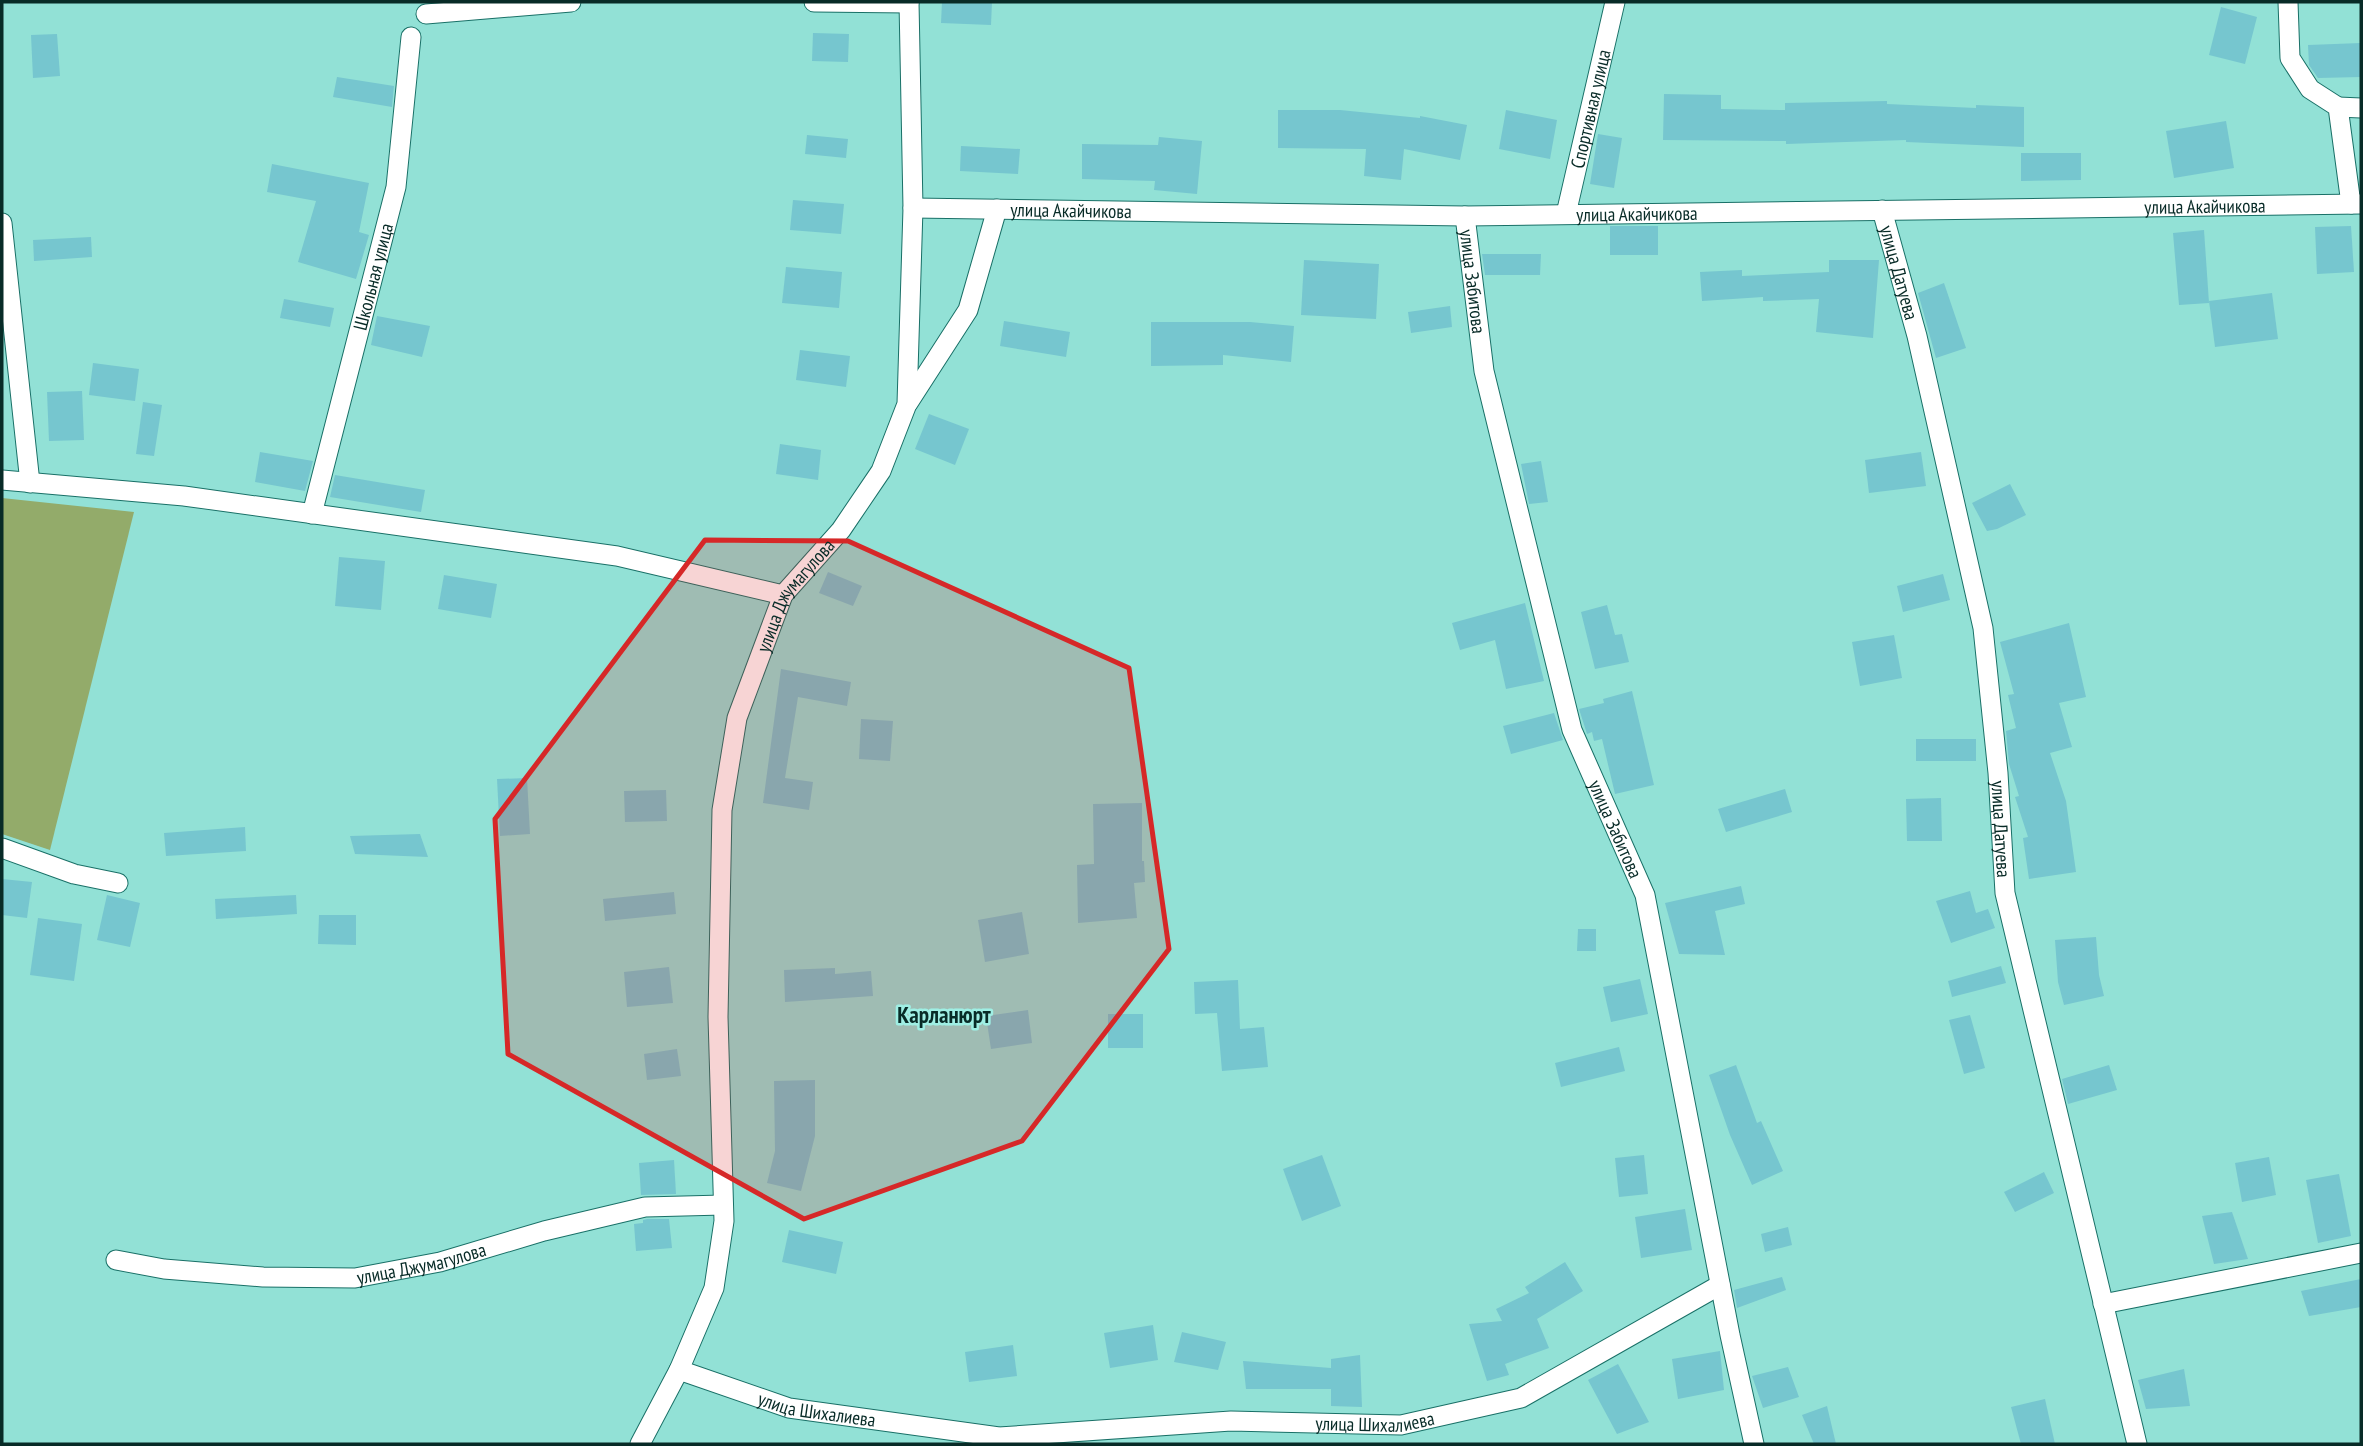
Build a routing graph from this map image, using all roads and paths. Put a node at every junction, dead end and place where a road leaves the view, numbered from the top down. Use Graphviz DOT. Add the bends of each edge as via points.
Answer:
graph roads {
  1 [pos="571,2"];
  2 [pos="814,2"];
  3 [pos="1615,2"];
  4 [pos="2288,2"];
  5 [pos="909,3"];
  6 [pos="426,14"];
  7 [pos="411,37"];
  8 [pos="2338,107"];
  9 [pos="2361,108"];
  10 [pos="2356,204"];
  11 [pos="913,208"];
  12 [pos="997,209"];
  13 [pos="1882,210"];
  14 [pos="1566,214"];
  15 [pos="1465,216"];
  16 [pos="2,223"];
  17 [pos="907,404"];
  18 [pos="2,480"];
  19 [pos="30,483"];
  20 [pos="312,514"];
  21 [pos="783,595"];
  22 [pos="2,848"];
  23 [pos="118,883"];
  24 [pos="723,1205"];
  25 [pos="2361,1253"];
  26 [pos="116,1260"];
  27 [pos="1720,1285"];
  28 [pos="2103,1304"];
  29 [pos="679,1370"];
  30 [pos="1000,1441"];
  31 [pos="640,1444"];
  32 [pos="1754,1444"];
  33 [pos="2137,1444"];
  1 -- 6 [label="street"];
  2 -- 5 [label="street"];
  3 -- 14 [label="street, Спортивная улица"];
  4 -- 8 [label="street" via="2290,58 2310,89"];
  5 -- 11 [label="street, улица Джумагулова"];
  7 -- 20 [label="street, Школьная улица" via="396,187"];
  8 -- 9 [label="street"];
  8 -- 10 [label="street"];
  10 -- 13 [label="street, улица Акайчикова"];
  11 -- 12 [label="street, улица Акайчикова"];
  11 -- 17 [label="street, улица Джумагулова"];
  12 -- 15 [label="street, улица Акайчикова"];
  12 -- 17 [label="street" via="968,310"];
  13 -- 14 [label="street, улица Акайчикова"];
  13 -- 28 [label="street, улица Датуева" via="1917,336 1983,628 2005,892"];
  14 -- 15 [label="street, улица Акайчикова"];
  15 -- 27 [label="street, улица Забитова" via="1484,371 1572,730 1645,895"];
  16 -- 19 [label="street"];
  17 -- 21 [label="street, улица Джумагулова" via="881,471 841,530"];
  18 -- 19 [label="street"];
  19 -- 20 [label="street" via="184,496"];
  20 -- 21 [label="street" via="617,556"];
  21 -- 24 [label="street, улица Джумагулова" via="737,718 722,810 718,1017"];
  22 -- 23 [label="street" via="74,874"];
  24 -- 26 [label="street, улица Джумагулова" via="645,1207 440,1262 355,1278 263,1278"];
  24 -- 29 [label="street, улица Джумагулова" via="714,1288"];
  25 -- 28 [label="street"];
  27 -- 30 [label="street, улица Шихалиева" via="1521,1398 1401,1425 1231,1421"];
  27 -- 32 [label="street, улица Забитова"];
  28 -- 33 [label="street, улица Датуева"];
  29 -- 30 [label="street, улица Шихалиева" via="789,1408"];
  29 -- 31 [label="street, улица Джумагулова"];
}
